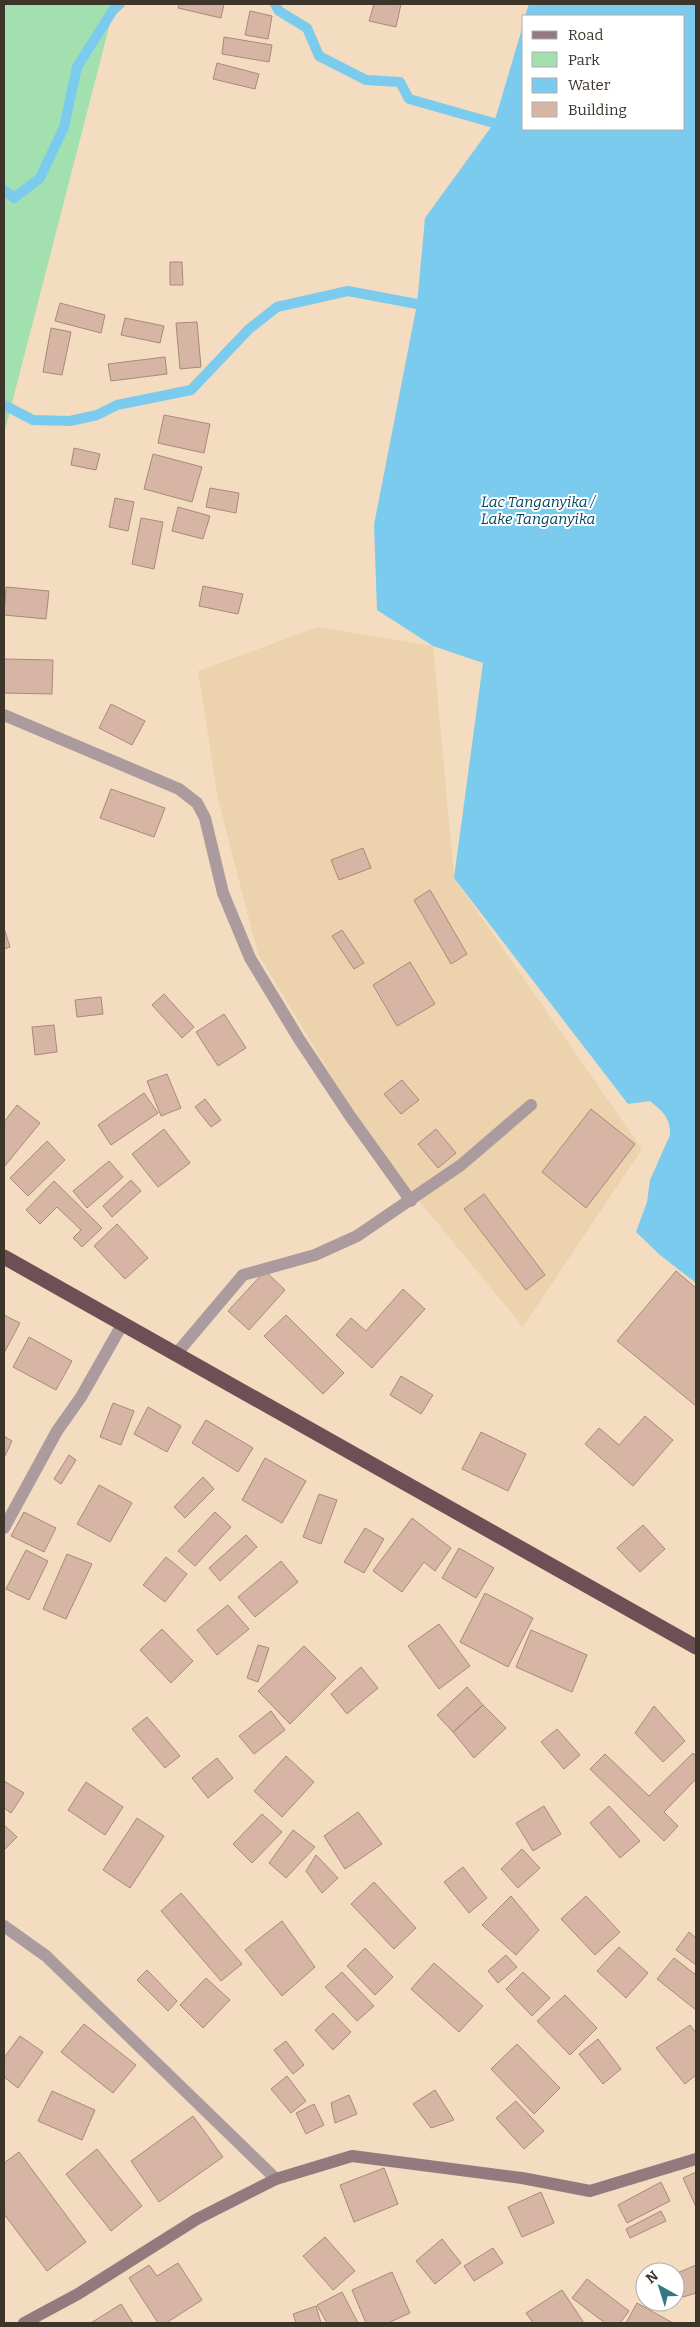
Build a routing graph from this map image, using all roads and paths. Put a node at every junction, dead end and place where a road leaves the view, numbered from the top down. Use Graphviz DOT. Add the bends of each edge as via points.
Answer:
graph roads {
  1 [pos="4,716"];
  2 [pos="531,1105"];
  3 [pos="411,1200"];
  4 [pos="4,1257"];
  5 [pos="123,1323"];
  6 [pos="177,1354"];
  7 [pos="4,1528"];
  8 [pos="696,1647"];
  9 [pos="4,1926"];
  10 [pos="696,2159"];
  11 [pos="276,2179"];
  12 [pos="24,2323"];
  1 -- 3 [label="street" via="179,789 197,803 205,818 223,893 250,958 350,1116"];
  2 -- 3 [label="street" via="461,1165"];
  3 -- 6 [label="street" via="357,1236 314,1255 243,1275"];
  4 -- 5 [label="highway"];
  5 -- 6 [label="highway"];
  5 -- 7 [label="street" via="81,1397 56,1431"];
  6 -- 8 [label="highway"];
  9 -- 11 [label="street" via="46,1956"];
  10 -- 11 [label="street" via="590,2191 522,2178 352,2156"];
  11 -- 12 [label="street" via="198,2218 78,2294"];
}
